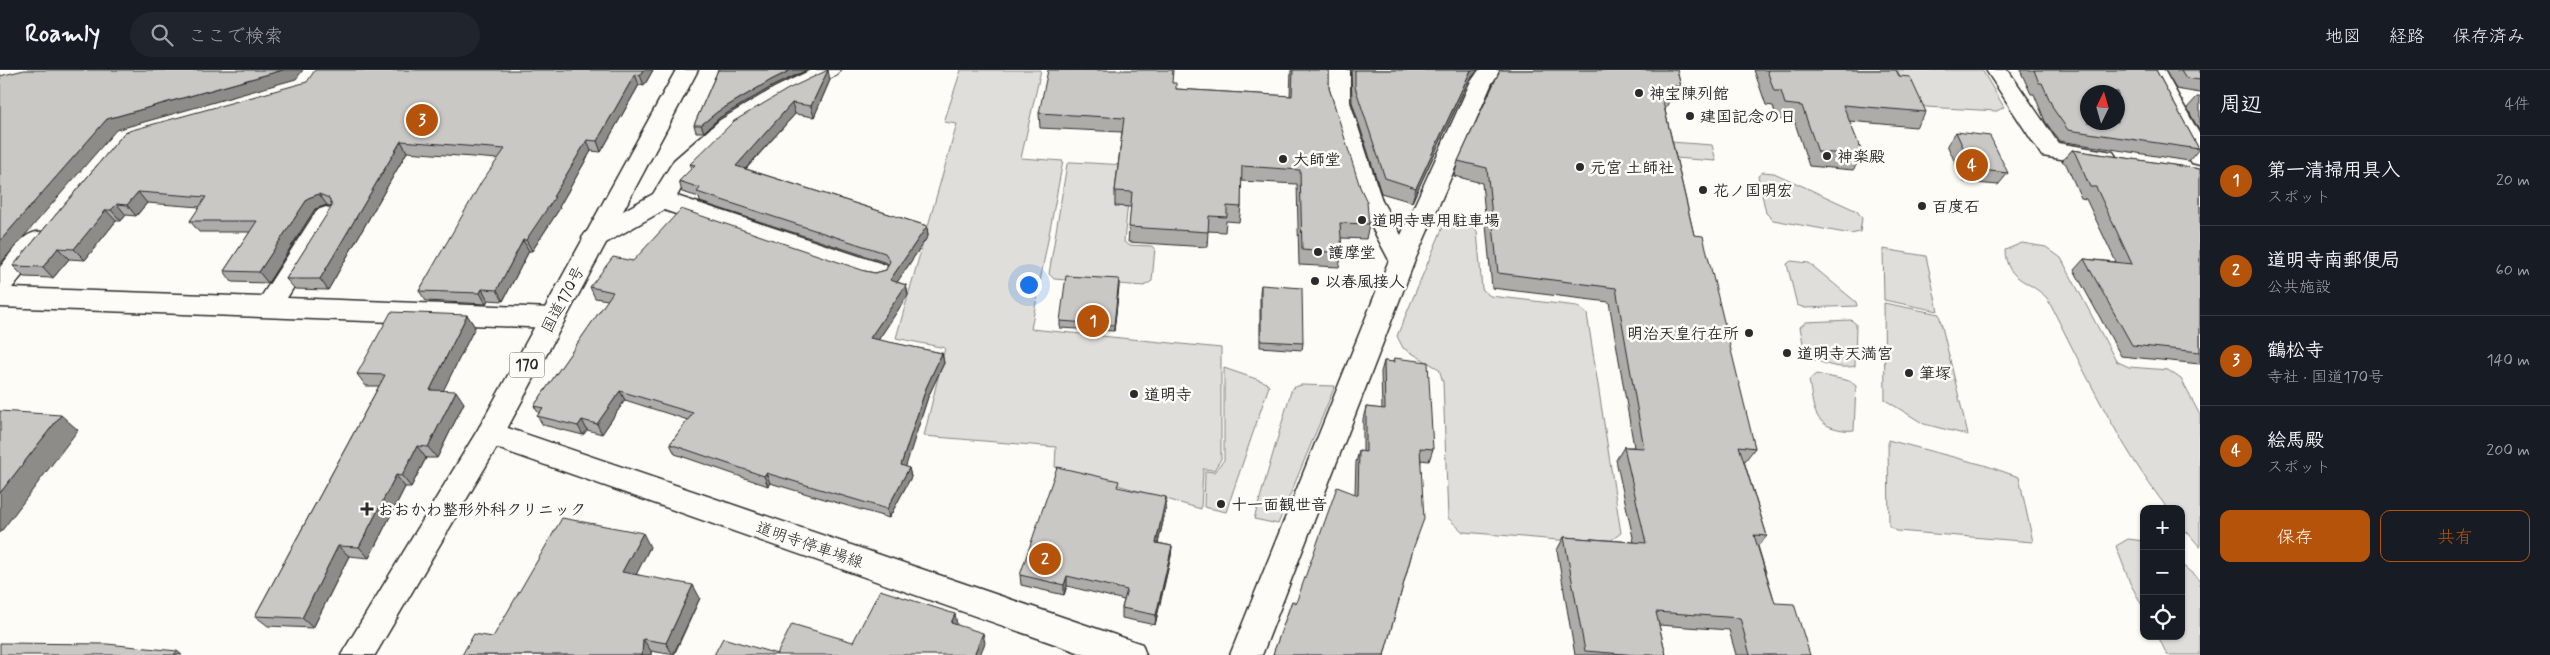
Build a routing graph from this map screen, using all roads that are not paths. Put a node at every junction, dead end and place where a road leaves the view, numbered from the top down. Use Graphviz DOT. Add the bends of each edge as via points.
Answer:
graph roads {
  1 [pos="687,70"];
  2 [pos="829,70"];
  3 [pos="1339,70"];
  4 [pos="1490,70"];
  5 [pos="1997,70"];
  6 [pos="2153,70"];
  7 [pos="2169,97"];
  8 [pos="2192,100"];
  9 [pos="2125,161"];
  10 [pos="2194,166"];
  11 [pos="662,200"];
  12 [pos="326,216"];
  13 [pos="50,225"];
  14 [pos="595,238"];
  15 [pos="1402,260"];
  16 [pos="877,272"];
  17 [pos="0,284"];
  18 [pos="0,297"];
  19 [pos="268,307"];
  20 [pos="552,318"];
  21 [pos="490,434"];
  22 [pos="357,655"];
  23 [pos="1130,655"];
  24 [pos="1246,655"];
  1 -- 14 [label="main road, 国道170号 / 170"];
  2 -- 11 [label="main road" via="728,125 682,166"];
  3 -- 15 [label="main road" via="1339,102 1370,201"];
  4 -- 15 [label="main road" via="1481,83"];
  5 -- 9 [label="main road" via="2050,150"];
  6 -- 7 [label="main road"];
  7 -- 8 [label="main road"];
  7 -- 10 [label="main road"];
  11 -- 14 [label="main road"];
  11 -- 16 [label="main road"];
  12 -- 19 [label="main road"];
  13 -- 17 [label="main road"];
  14 -- 20 [label="main road, 国道170号 / 170"];
  15 -- 24 [label="main road"];
  18 -- 19 [label="main road"];
  19 -- 20 [label="main road"];
  20 -- 21 [label="main road, 国道170号 / 170"];
  21 -- 22 [label="main road, 国道170号 / 170"];
  21 -- 23 [label="main road, 道明寺停車場線"];
}
